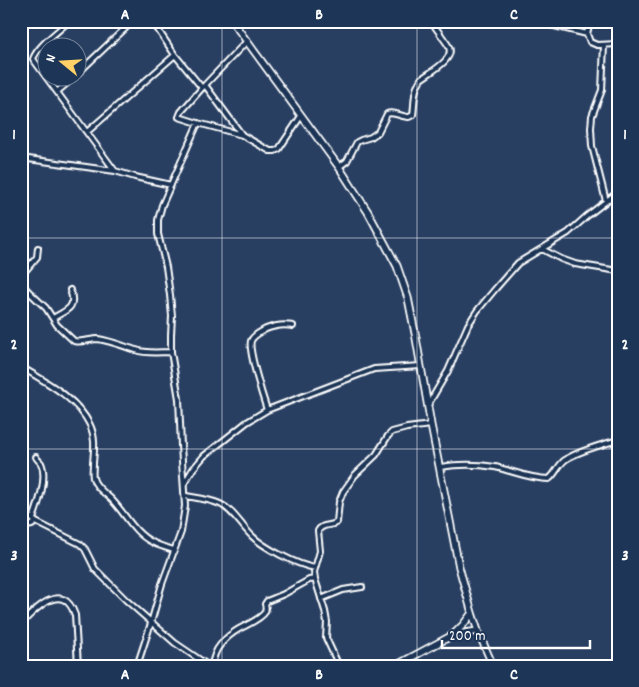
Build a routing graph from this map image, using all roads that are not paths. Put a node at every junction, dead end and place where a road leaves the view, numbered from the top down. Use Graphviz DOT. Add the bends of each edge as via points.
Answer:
graph roads {
  1 [pos="69,21"];
  2 [pos="133,21"];
  3 [pos="152,21"];
  4 [pos="232,21"];
  5 [pos="431,21"];
  6 [pos="534,21"];
  7 [pos="590,21"];
  8 [pos="587,34"];
  9 [pos="246,41"];
  10 [pos="618,44"];
  11 [pos="604,46"];
  12 [pos="175,55"];
  13 [pos="88,64"];
  14 [pos="204,86"];
  15 [pos="62,88"];
  16 [pos="57,92"];
  17 [pos="301,116"];
  18 [pos="198,124"];
  19 [pos="87,132"];
  20 [pos="242,135"];
  21 [pos="21,158"];
  22 [pos="339,167"];
  23 [pos="115,171"];
  24 [pos="171,185"];
  25 [pos="618,192"];
  26 [pos="606,201"];
  27 [pos="38,248"];
  28 [pos="542,249"];
  29 [pos="618,271"];
  30 [pos="21,276"];
  31 [pos="21,283"];
  32 [pos="70,290"];
  33 [pos="53,318"];
  34 [pos="293,326"];
  35 [pos="172,352"];
  36 [pos="421,366"];
  37 [pos="21,367"];
  38 [pos="428,405"];
  39 [pos="267,410"];
  40 [pos="431,425"];
  41 [pos="618,440"];
  42 [pos="36,457"];
  43 [pos="440,467"];
  44 [pos="184,484"];
  45 [pos="186,496"];
  46 [pos="21,510"];
  47 [pos="34,520"];
  48 [pos="21,527"];
  49 [pos="174,550"];
  50 [pos="314,568"];
  51 [pos="315,579"];
  52 [pos="362,587"];
  53 [pos="321,599"];
  54 [pos="472,613"];
  55 [pos="151,623"];
  56 [pos="21,624"];
  57 [pos="478,631"];
  58 [pos="453,635"];
  59 [pos="78,666"];
  60 [pos="137,666"];
  61 [pos="210,666"];
  62 [pos="339,666"];
  63 [pos="395,666"];
  64 [pos="493,666"];
  1 -- 16 [label="street" via="39,49 33,59"];
  2 -- 13 [label="street"];
  3 -- 12 [label="street"];
  4 -- 9 [label="main road"];
  5 -- 22 [label="street" via="450,52 446,60 418,83 412,117 386,114 378,132 357,142 347,161"];
  6 -- 8 [label="street"];
  7 -- 8 [label="street"];
  8 -- 11 [label="street" via="590,42"];
  9 -- 14 [label="street"];
  9 -- 17 [label="main road"];
  10 -- 11 [label="street"];
  11 -- 26 [label="street" via="602,90 591,128 592,146"];
  12 -- 14 [label="street"];
  12 -- 19 [label="street"];
  14 -- 18 [label="street" via="179,115"];
  14 -- 20 [label="street"];
  15 -- 16 [label="street"];
  16 -- 19 [label="street"];
  17 -- 20 [label="street" via="275,152"];
  17 -- 22 [label="main road"];
  18 -- 20 [label="street"];
  18 -- 24 [label="street"];
  19 -- 23 [label="street"];
  21 -- 23 [label="street"];
  22 -- 36 [label="main road" via="397,266 408,298"];
  23 -- 24 [label="street"];
  24 -- 35 [label="street" via="158,220 158,234 170,295"];
  25 -- 26 [label="street"];
  26 -- 28 [label="street" via="568,233"];
  27 -- 30 [label="street" via="37,257"];
  28 -- 29 [label="street" via="575,264"];
  28 -- 38 [label="street" via="518,263 477,311"];
  31 -- 33 [label="street"];
  32 -- 33 [label="street" via="72,305"];
  33 -- 35 [label="street" via="68,337 77,342 97,339 137,351"];
  34 -- 39 [label="street" via="275,326 250,341"];
  35 -- 44 [label="street" via="179,399"];
  36 -- 38 [label="main road"];
  36 -- 39 [label="street" via="374,369"];
  37 -- 49 [label="street" via="72,401 90,424 95,443 92,478 96,484 143,536"];
  38 -- 40 [label="main road"];
  39 -- 44 [label="street" via="204,456"];
  40 -- 43 [label="main road"];
  40 -- 50 [label="street" via="392,432 376,455 355,475 339,502 337,522 318,531 320,551"];
  41 -- 43 [label="street" via="571,456 563,461 550,479 494,467"];
  42 -- 47 [label="street" via="41,464 43,480"];
  43 -- 54 [label="main road" via="459,567"];
  44 -- 45 [label="street"];
  45 -- 49 [label="street" via="184,520"];
  45 -- 50 [label="street" via="220,504 261,544"];
  46 -- 47 [label="street"];
  47 -- 48 [label="street" via="32,525"];
  47 -- 55 [label="street" via="80,544 95,569"];
  49 -- 55 [label="street"];
  50 -- 51 [label="street"];
  51 -- 53 [label="street"];
  51 -- 61 [label="street" via="267,602 262,616 219,646"];
  52 -- 53 [label="street"];
  53 -- 62 [label="street" via="326,616 326,638"];
  54 -- 57 [label="main road"];
  54 -- 58 [label="main road"];
  55 -- 60 [label="street"];
  55 -- 61 [label="street"];
  56 -- 59 [label="street" via="42,603 56,598 64,600 76,615"];
  57 -- 58 [label="main road"];
  57 -- 64 [label="main road"];
  58 -- 63 [label="main road"];
}
